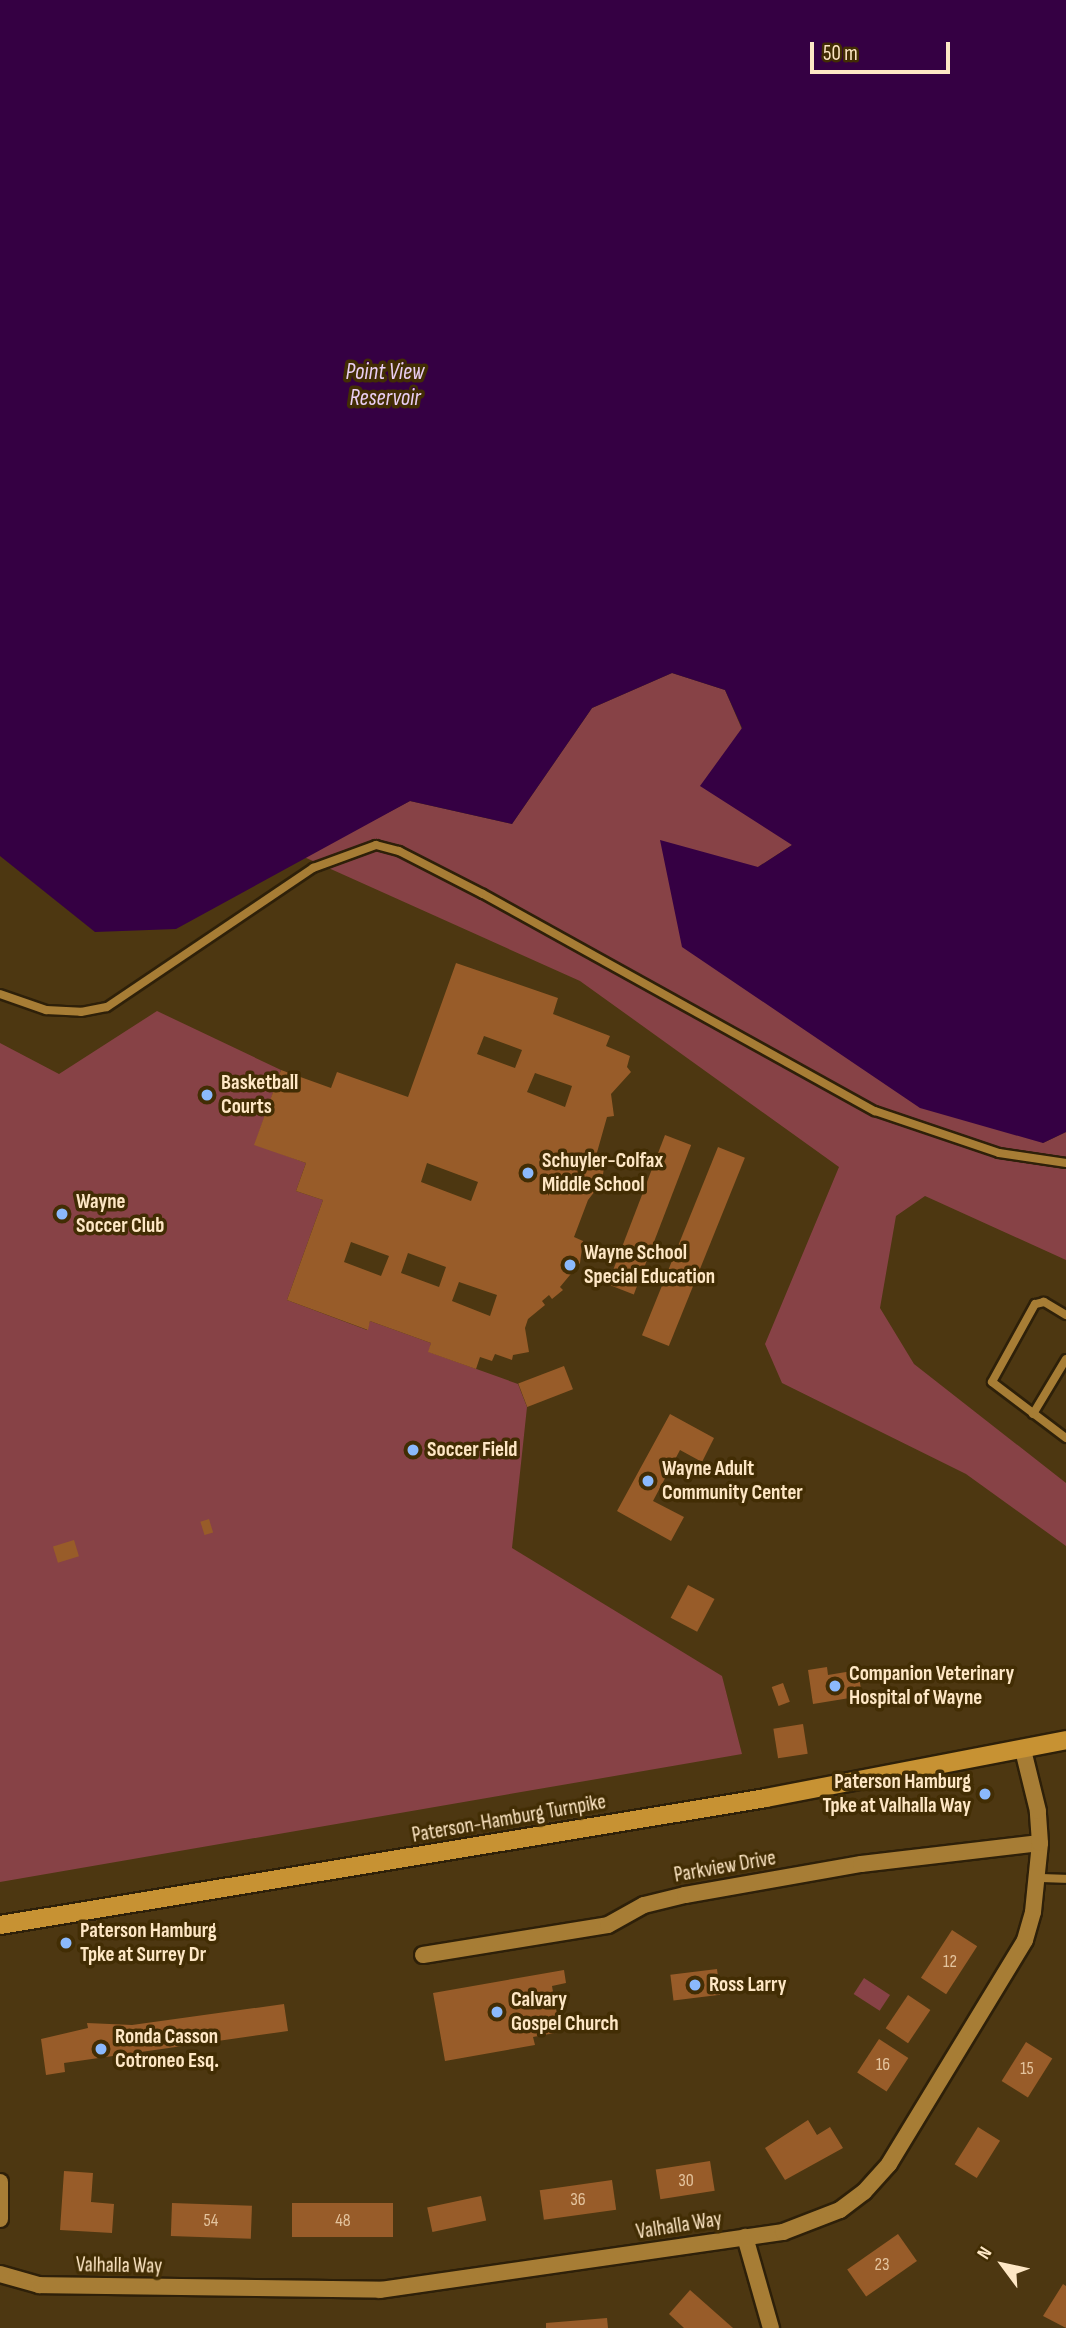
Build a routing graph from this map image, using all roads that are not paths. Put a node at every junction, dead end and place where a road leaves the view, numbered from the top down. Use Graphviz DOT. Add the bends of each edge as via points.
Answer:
graph roads {
  1 [pos="0,994"];
  2 [pos="1066,1163"];
  3 [pos="1066,1315"];
  4 [pos="1066,1359"];
  5 [pos="1033,1414"];
  6 [pos="1066,1438"];
  7 [pos="1066,1740"];
  8 [pos="1066,1747"];
  9 [pos="1023,1750"];
  10 [pos="1040,1843"];
  11 [pos="1038,1878"];
  12 [pos="1066,1879"];
  13 [pos="0,1925"];
  14 [pos="423,1955"];
  15 [pos="0,2182"];
  16 [pos="0,2219"];
  17 [pos="745,2237"];
  18 [pos="0,2274"];
  19 [pos="771,2328"];
  1 -- 2 [label="lane" via="47,1010 81,1012 107,1007 313,868 376,845 399,851 484,894 875,1111 999,1153"];
  3 -- 5 [label="lane" via="1044,1302 1035,1304 992,1382"];
  4 -- 5 [label="lane"];
  5 -- 6 [label="lane"];
  7 -- 9 [label="main road, Paterson-Hamburg Turnpike"];
  8 -- 9 [label="main road, Paterson-Hamburg Turnpike"];
  9 -- 10 [label="street, Valhalla Way" via="1038,1811"];
  9 -- 13 [label="main road, Paterson-Hamburg Turnpike" via="334,1872"];
  10 -- 11 [label="street, Valhalla Way"];
  10 -- 14 [label="street, Parkview Drive" via="861,1864 685,1895 644,1905 608,1925"];
  11 -- 12 [label="lane"];
  11 -- 17 [label="street, Valhalla Way" via="1033,1912 1017,1958 877,2179 840,2210 813,2223"];
  15 -- 16 [label="street"];
  17 -- 18 [label="street, Valhalla Way" via="368,2291 39,2285"];
  17 -- 19 [label="street"];
}
